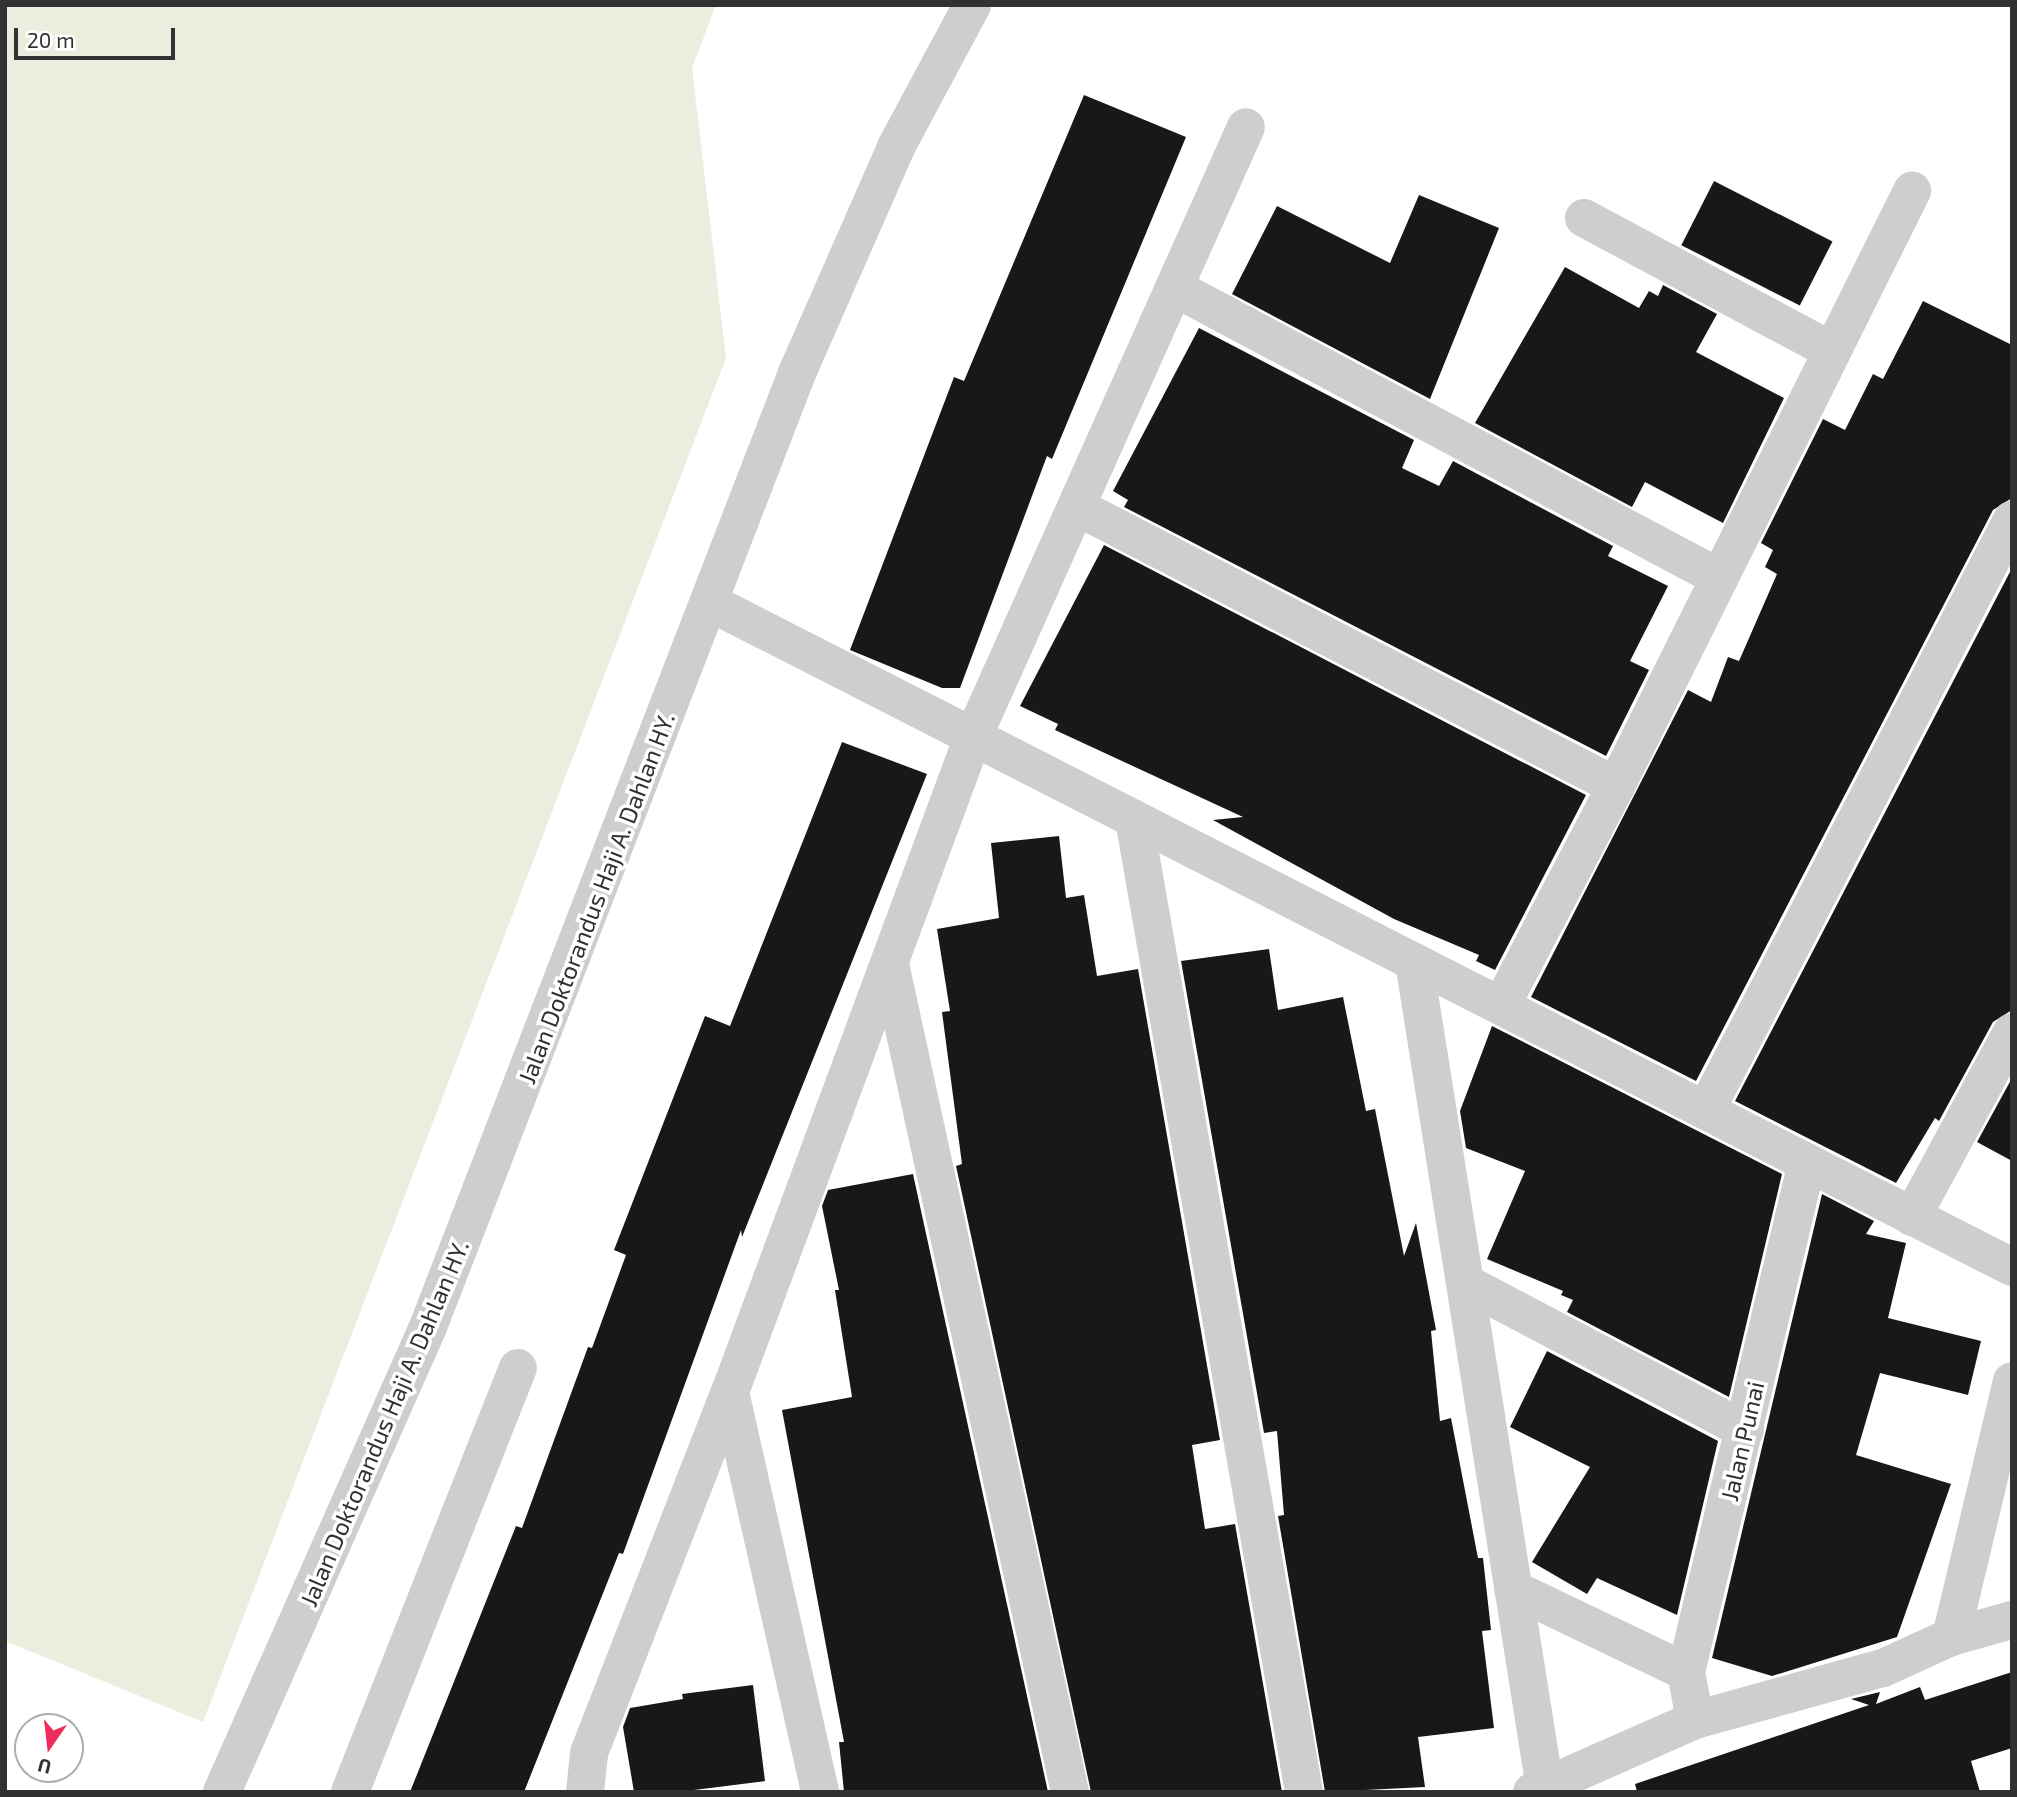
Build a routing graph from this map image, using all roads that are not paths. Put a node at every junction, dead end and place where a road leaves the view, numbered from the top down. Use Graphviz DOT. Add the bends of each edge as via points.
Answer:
graph roads {
  1 [pos="972,5"];
  2 [pos="1246,127"];
  3 [pos="1912,191"];
  4 [pos="1584,218"];
  5 [pos="1175,288"];
  6 [pos="1832,351"];
  7 [pos="1079,508"];
  8 [pos="2012,520"];
  9 [pos="1720,578"];
  10 [pos="711,603"];
  11 [pos="973,737"];
  12 [pos="1616,786"];
  13 [pos="1134,819"];
  14 [pos="1414,962"];
  15 [pos="890,964"];
  16 [pos="1501,1006"];
  17 [pos="2012,1032"];
  18 [pos="1706,1111"];
  19 [pos="1807,1162"];
  20 [pos="1912,1217"];
  21 [pos="2012,1267"];
  22 [pos="1467,1284"];
  23 [pos="519,1368"];
  24 [pos="2012,1381"];
  25 [pos="730,1392"];
  26 [pos="1745,1430"];
  27 [pos="1513,1589"];
  28 [pos="2012,1619"];
  29 [pos="1951,1637"];
  30 [pos="1686,1672"];
  31 [pos="1695,1720"];
  32 [pos="1538,1790"];
  33 [pos="222,1792"];
  34 [pos="350,1792"];
  35 [pos="585,1792"];
  36 [pos="820,1792"];
  37 [pos="1070,1792"];
  38 [pos="1304,1792"];
  1 -- 10 [label="street, Jalan Doktorandus Haji A. Dahlan HY." via="896,147 797,373"];
  2 -- 5 [label="street"];
  3 -- 6 [label="street"];
  4 -- 6 [label="street"];
  5 -- 7 [label="street"];
  5 -- 9 [label="street"];
  6 -- 9 [label="street"];
  7 -- 11 [label="street"];
  7 -- 12 [label="street"];
  8 -- 18 [label="street"];
  9 -- 12 [label="street"];
  10 -- 11 [label="street"];
  10 -- 33 [label="street, Jalan Doktorandus Haji A. Dahlan HY." via="428,1327"];
  11 -- 13 [label="street"];
  11 -- 15 [label="street"];
  12 -- 16 [label="street"];
  13 -- 14 [label="street"];
  13 -- 38 [label="street"];
  14 -- 16 [label="street"];
  14 -- 22 [label="street"];
  15 -- 25 [label="street"];
  15 -- 37 [label="street"];
  16 -- 18 [label="street"];
  17 -- 20 [label="street"];
  18 -- 19 [label="street"];
  19 -- 20 [label="street"];
  19 -- 26 [label="street, Jalan Punai"];
  20 -- 21 [label="street"];
  22 -- 26 [label="street"];
  22 -- 27 [label="street"];
  23 -- 34 [label="street"];
  24 -- 29 [label="street"];
  25 -- 35 [label="street" via="589,1753"];
  25 -- 36 [label="street"];
  26 -- 30 [label="street, Jalan Punai"];
  27 -- 30 [label="street"];
  27 -- 32 [label="street"];
  28 -- 29 [label="street"];
  29 -- 31 [label="street" via="1883,1668"];
  30 -- 31 [label="street, Jalan Punai"];
  31 -- 32 [label="street"];
}
